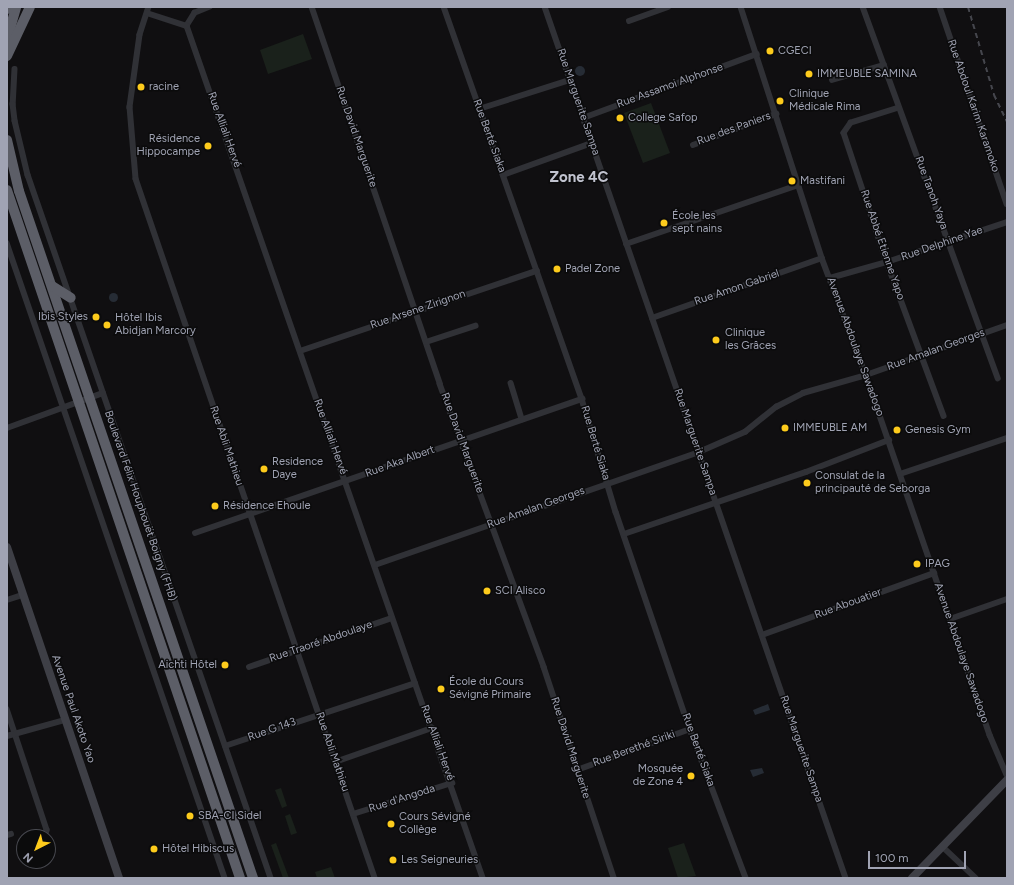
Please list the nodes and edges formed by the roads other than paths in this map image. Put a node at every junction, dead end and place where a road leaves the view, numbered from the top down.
1 (16, 7) edge
2 (30, 7) edge
3 (210, 7) edge
4 (312, 7) edge
5 (444, 7) edge
6 (545, 7) edge
7 (668, 7) edge
8 (741, 7) edge
9 (863, 7) edge
10 (940, 7) edge
11 (148, 10) edge
12 (629, 21) dead end
13 (187, 26) junction
14 (7, 39) edge
15 (757, 54) junction
16 (7, 56) edge
17 (884, 65) junction
18 (15, 69) dead end
19 (570, 80) junction
20 (832, 80) dead end
21 (899, 108) junction
22 (479, 109) junction
23 (776, 114) junction
24 (583, 118) junction
25 (7, 140) edge
26 (592, 144) junction
27 (693, 144) dead end
28 (503, 175) junction
29 (798, 185) junction
30 (7, 190) edge
31 (1007, 204) edge
32 (1007, 222) edge
33 (949, 242) junction
34 (7, 244) edge
35 (626, 244) junction
36 (822, 258) junction
37 (887, 262) junction
38 (537, 271) junction
39 (830, 278) junction
40 (52, 286) junction
41 (71, 298) junction
42 (416, 312) junction
43 (652, 318) junction
44 (1007, 325) edge
45 (475, 326) dead end
46 (980, 335) junction
47 (426, 342) junction
48 (300, 351) junction
49 (922, 356) junction
50 (866, 375) junction
51 (998, 378) dead end
52 (511, 383) dead end
53 (103, 394) junction
54 (91, 398) junction
55 (582, 399) junction
56 (78, 403) junction
57 (65, 407) junction
58 (944, 416) dead end
59 (522, 419) junction
60 (7, 428) edge
61 (1007, 438) edge
62 (462, 440) junction
63 (888, 440) junction
64 (699, 452) junction
65 (900, 474) junction
66 (346, 482) junction
67 (607, 482) junction
68 (716, 503) junction
69 (250, 516) junction
70 (492, 524) junction
71 (195, 533) dead end
72 (624, 534) junction
73 (7, 547) edge
74 (375, 565) junction
75 (934, 573) junction
76 (22, 595) junction
77 (1007, 599) edge
78 (7, 600) edge
79 (392, 618) junction
80 (950, 618) junction
81 (762, 635) junction
82 (296, 651) junction
83 (249, 667) dead end
84 (415, 683) junction
85 (7, 709) edge
86 (319, 714) junction
87 (65, 720) junction
88 (432, 728) junction
89 (690, 729) junction
90 (16, 733) junction
91 (7, 736) edge
92 (225, 746) junction
93 (335, 762) junction
94 (577, 770) junction
95 (1007, 775) edge
96 (1007, 780) edge
97 (452, 783) junction
98 (353, 814) junction
99 (47, 829) edge
100 (943, 846) junction
101 (119, 878) edge
102 (225, 878) edge
103 (240, 878) edge
104 (254, 878) edge
105 (271, 878) edge
106 (375, 878) edge
107 (483, 878) edge
108 (614, 878) edge
109 (746, 878) edge
110 (846, 878) edge
111 (913, 878) edge
112 (976, 878) edge

1 - 14 highway
2 - 16 highway
3 - 13 street
4 - 42 street, Rue David Marguerite
5 - 22 street, Rue Berté Siaka
6 - 19 street, Rue Marguerite Sampa
7 - 12 street
8 - 15 street, Avenue Abdoulaye Sawadogo
9 - 17 street, Rue Tanoh Yaya
10 - 31 street, Rue Abdoul Karim Karamoko
11 - 13 street
11 - 69 street, Rue Abli Mathieu
13 - 48 street, Rue Alliali Hervé
15 - 23 street, Avenue Abdoulaye Sawadogo
15 - 24 street, Rue Assamoi Alphonse
17 - 20 street
17 - 21 street, Rue Tanoh Yaya
18 - 41 street
19 - 22 street
19 - 24 street, Rue Marguerite Sampa
21 - 33 street, Rue Tanoh Yaya
21 - 37 street, Rue Abbé Etienne Yapo
22 - 28 street, Rue Berté Siaka
23 - 27 street, Rue des Paniers
23 - 29 street, Avenue Abdoulaye Sawadogo
24 - 26 street, Rue Marguerite Sampa
25 - 40 highway, Boulevard Félix Houphouët Boigny (FHB)
26 - 28 street
26 - 35 street, Rue Marguerite Sampa
28 - 38 street, Rue Berté Siaka
29 - 35 street
29 - 36 street, Avenue Abdoulaye Sawadogo
30 - 56 highway
32 - 33 street, Rue Delphine Yae
33 - 37 street, Rue Delphine Yae
33 - 46 street, Rue Tanoh Yaya
34 - 57 street
35 - 43 street, Rue Marguerite Sampa
36 - 39 street, Avenue Abdoulaye Sawadogo
36 - 43 street, Rue Amon Gabriel
37 - 39 street, Rue Delphine Yae
37 - 49 street, Rue Abbé Etienne Yapo
38 - 42 street, Rue Arsene Zirignon
38 - 55 street, Rue Berté Siaka
39 - 50 street, Avenue Abdoulaye Sawadogo
40 - 41 highway
40 - 54 highway, Boulevard Félix Houphouët Boigny (FHB)
41 - 53 street
42 - 47 street, Rue David Marguerite
42 - 48 street, Rue Arsene Zirignon
43 - 64 street, Rue Marguerite Sampa
44 - 46 street, Rue Amalan Georges
45 - 47 street
46 - 49 street, Rue Amalan Georges
46 - 51 street, Rue Tanoh Yaya
47 - 62 street, Rue David Marguerite
48 - 66 street, Rue Alliali Hervé
49 - 50 street, Rue Amalan Georges
49 - 58 street, Rue Abbé Etienne Yapo
50 - 63 street, Avenue Abdoulaye Sawadogo
50 - 64 street, Rue Amalan Georges
52 - 59 street
53 - 54 street
53 - 92 street
54 - 56 street
54 - 104 highway, Boulevard Félix Houphouët Boigny (FHB)
55 - 59 street, Rue Aka Albert
55 - 67 street, Rue Berté Siaka
56 - 57 street
56 - 103 highway
57 - 60 street
57 - 102 street
59 - 62 street, Rue Aka Albert
61 - 65 street
62 - 66 street, Rue Aka Albert
62 - 70 street, Rue David Marguerite
63 - 65 street, Avenue Abdoulaye Sawadogo
63 - 68 street
64 - 67 street, Rue Amalan Georges
64 - 68 street, Rue Marguerite Sampa
65 - 75 street, Avenue Abdoulaye Sawadogo
66 - 69 street, Rue Aka Albert
66 - 74 street, Rue Alliali Hervé
67 - 70 street, Rue Amalan Georges
67 - 72 street, Rue Berté Siaka
68 - 72 street
68 - 81 street, Rue Marguerite Sampa
69 - 71 street, Rue Aka Albert
69 - 82 street, Rue Abli Mathieu
70 - 74 street, Rue Amalan Georges
70 - 94 street, Rue David Marguerite
72 - 89 street, Rue Berté Siaka
73 - 76 street, Avenue Paul Akoto Yao
74 - 79 street, Rue Alliali Hervé
75 - 80 street, Avenue Abdoulaye Sawadogo
75 - 81 street, Rue Abouatier
76 - 78 street
76 - 87 street, Avenue Paul Akoto Yao
77 - 80 street
79 - 82 street, Rue Traoré Abdoulaye
79 - 84 street, Rue Alliali Hervé
80 - 95 street, Avenue Abdoulaye Sawadogo
81 - 110 street, Rue Marguerite Sampa
82 - 83 street, Rue Traoré Abdoulaye
82 - 86 street, Rue Abli Mathieu
84 - 86 street, Rue G 143
84 - 88 street, Rue Alliali Hervé
85 - 90 street
86 - 92 street, Rue G 143
86 - 93 street, Rue Abli Mathieu
87 - 90 street
87 - 101 street, Avenue Paul Akoto Yao
88 - 93 street
88 - 97 street, Rue Alliali Hervé
89 - 94 street, Rue Berethé Siriki
89 - 109 street, Rue Berté Siaka
90 - 91 street
90 - 99 street
92 - 105 street
93 - 98 street, Rue Abli Mathieu
94 - 108 street, Rue David Marguerite
96 - 100 street
97 - 98 street, Rue d'Angoda
97 - 107 street, Rue Alliali Hervé
98 - 106 street, Rue Abli Mathieu
100 - 111 street
100 - 112 street

